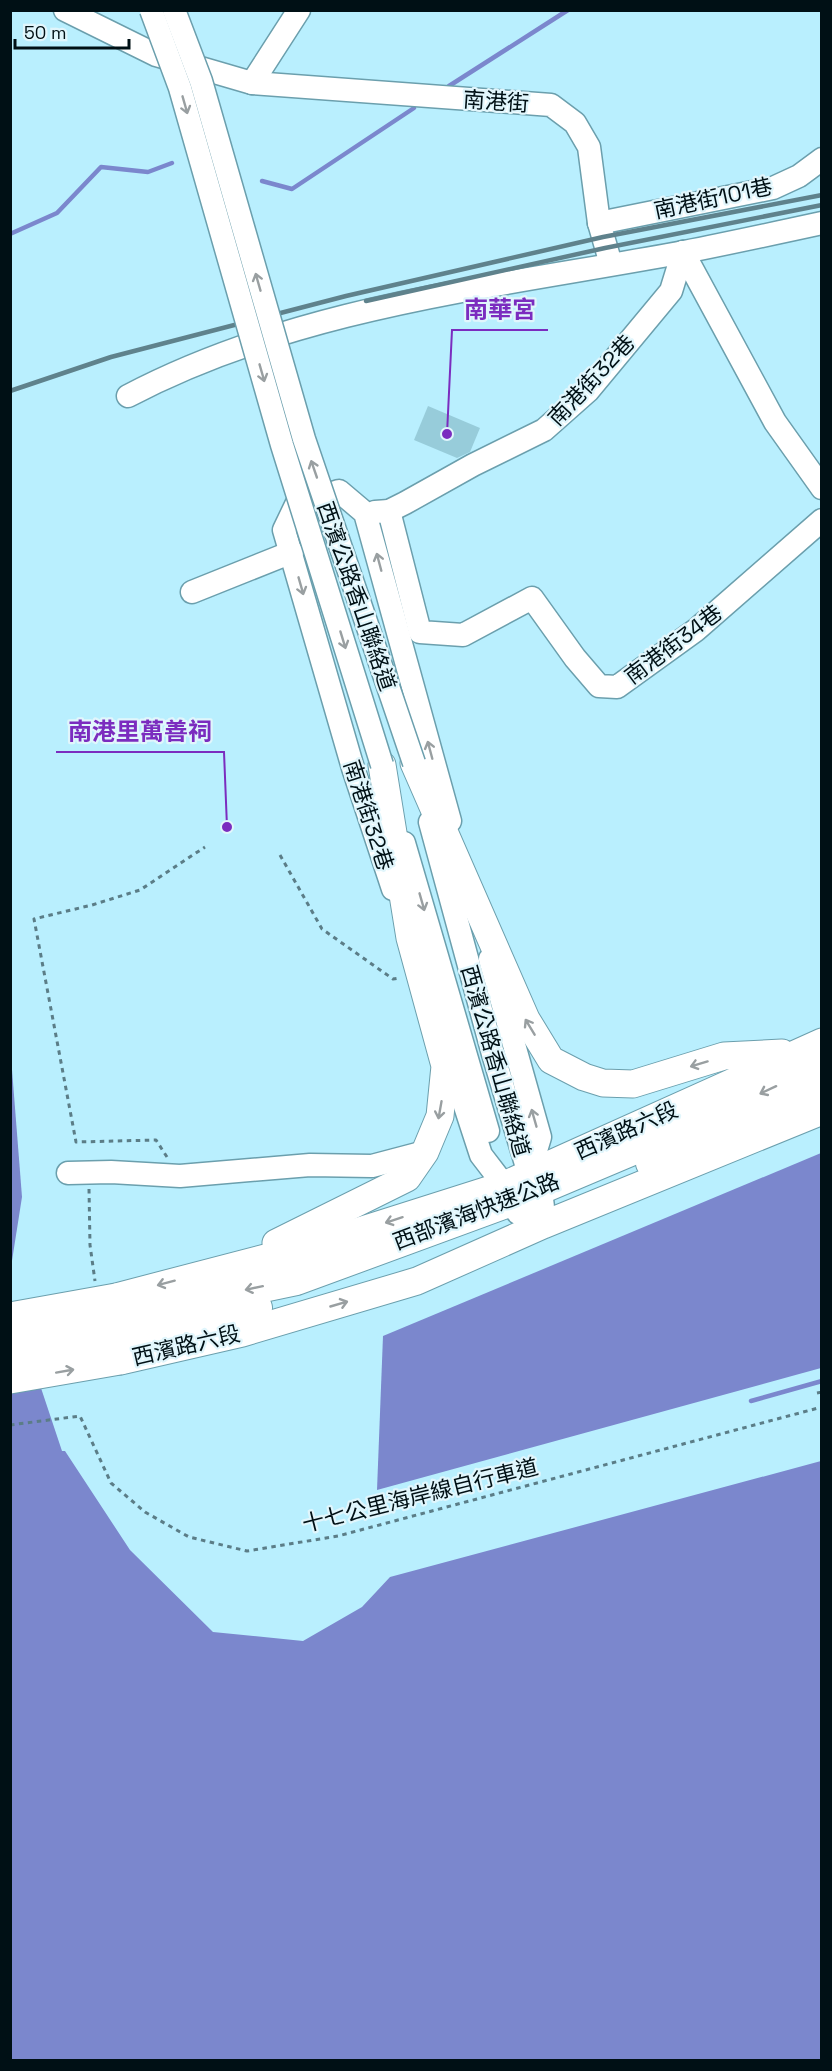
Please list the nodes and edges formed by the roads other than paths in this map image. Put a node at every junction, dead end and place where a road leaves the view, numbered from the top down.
1 (65, 10) edge
2 (151, 10) edge
3 (174, 10) edge
4 (299, 10) edge
5 (252, 83) junction
6 (822, 159) edge
7 (599, 223) junction
8 (822, 223) edge
9 (683, 252) junction
10 (611, 264) junction
11 (128, 396) dead end
12 (822, 488) edge
13 (389, 511) junction
14 (365, 513) junction
15 (822, 520) edge
16 (292, 552) junction
17 (192, 592) dead end
18 (414, 763) junction
19 (382, 765) junction
20 (469, 887) junction
21 (410, 938) junction
22 (814, 1053) edge
23 (822, 1091) edge
24 (822, 1112) edge
25 (425, 1152) junction
26 (68, 1173) dead end
27 (527, 1198) junction
28 (197, 1275) junction
29 (10, 1316) edge
30 (118, 1329) junction
31 (10, 1335) edge
32 (10, 1360) edge
33 (10, 1380) edge

1 - 5 street, 南港街
2 -> 19 street, 西濱公路香山聯絡道, bridge
18 -> 3 street, 西濱公路香山聯絡道, bridge
4 - 5 street
5 - 7 street, 南港街
6 - 7 street, 南港街101巷
7 - 10 street, 南港街
8 - 9 street
9 - 10 street
9 - 12 street
9 - 13 street, 南港街32巷
10 - 11 street
13 - 14 street, 南港街32巷
13 - 15 street, 南港街34巷
14 - 16 street, 南港街32巷
20 -> 14 street
16 - 17 street
16 -> 21 street, 南港街32巷
18 - 20 main road
18 - 27 street, 西濱公路香山聯絡道
19 - 21 main road
19 -> 27 street, 西濱公路香山聯絡道
22 -> 20 main road
27 -> 20 street
21 -> 25 main road
21 - 27 street, 南港街32巷
22 -> 27 highway, 西部濱海快速公路
23 - 27 highway, 西部濱海快速公路
24 - 27 main road, 西濱路六段
25 - 26 street
25 - 28 main road
27 -> 28 main road, 西濱路六段
27 - 30 highway, 西部濱海快速公路
30 -> 27 main road, 西濱路六段
28 -> 30 main road, 西濱路六段
29 - 30 main road, bridge
30 - 31 highway, bridge
30 - 32 highway, bridge
33 -> 30 main road, bridge

